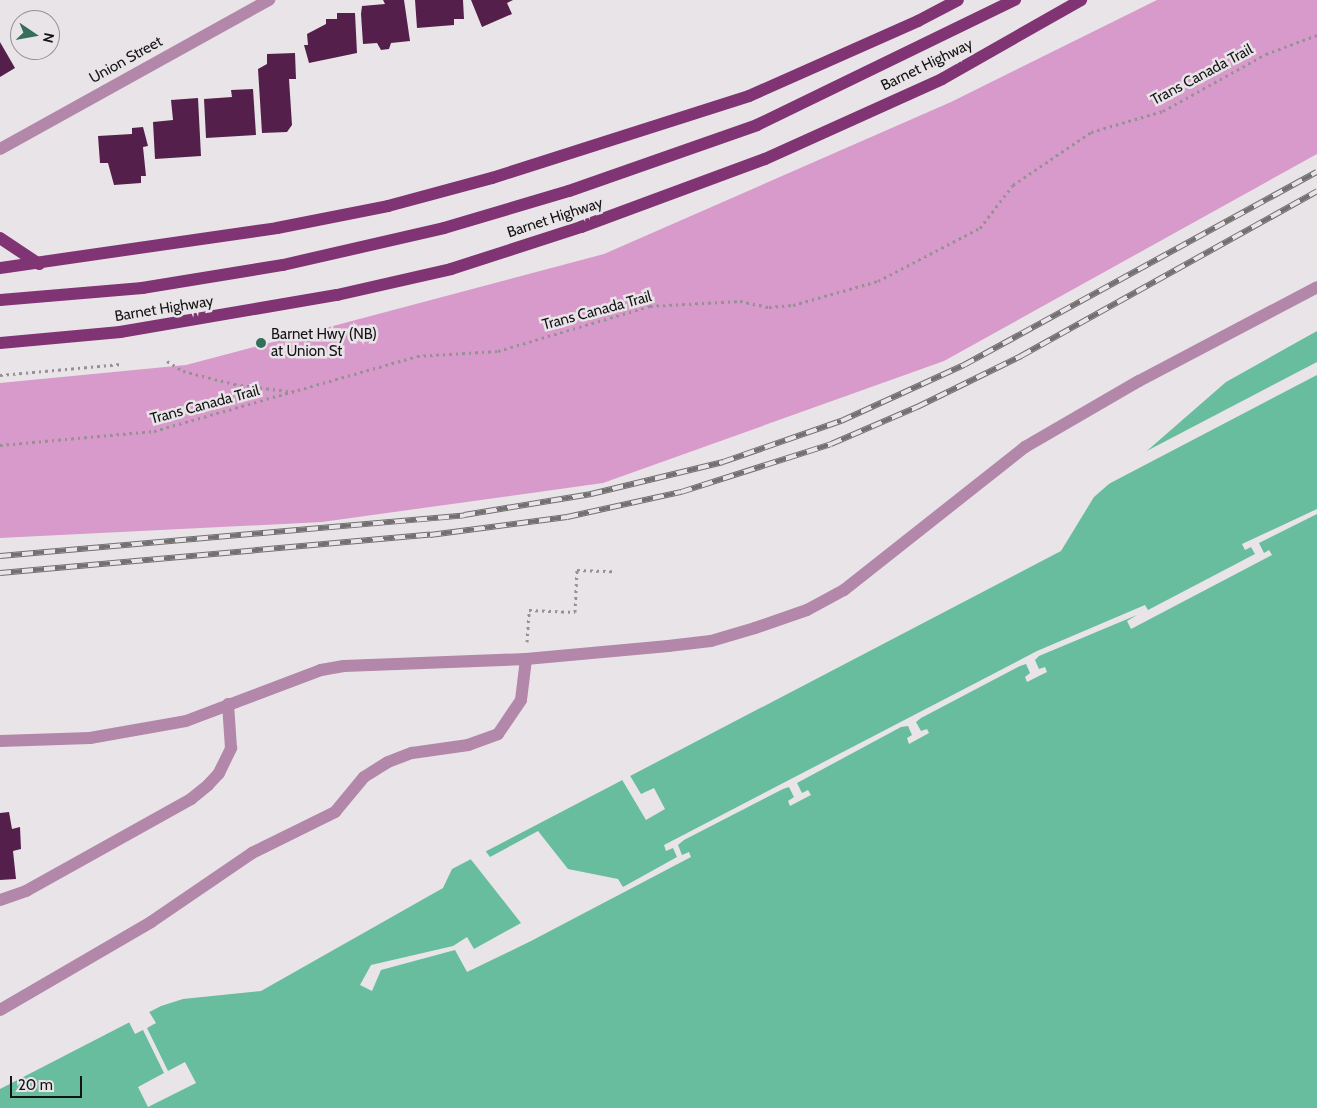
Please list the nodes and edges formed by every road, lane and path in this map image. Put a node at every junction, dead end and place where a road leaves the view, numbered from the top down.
1 (269, 0) edge
2 (958, 0) edge
3 (1015, 0) edge
4 (1081, 0) edge
5 (1317, 35) edge
6 (0, 149) edge
7 (0, 238) edge
8 (39, 264) junction
9 (0, 268) edge
10 (1317, 287) edge
11 (0, 300) edge
12 (0, 344) edge
13 (167, 361) dead end
14 (122, 364) dead end
15 (0, 375) edge
16 (296, 393) junction
17 (0, 444) edge
18 (613, 571) dead end
19 (526, 659) junction
20 (228, 704) junction
21 (0, 741) edge
22 (0, 900) edge
23 (0, 1010) edge

1 - 6 street, Union Street
2 - 8 main road
3 - 11 main road
4 - 12 main road, Barnet Highway
5 - 16 path, Trans Canada Trail
7 - 8 main road
8 - 9 main road
10 - 19 street
13 - 16 path
14 - 15 path
16 - 17 path, Trans Canada Trail
18 - 19 path
19 - 20 street
19 - 23 street
20 - 21 street
20 - 22 street

